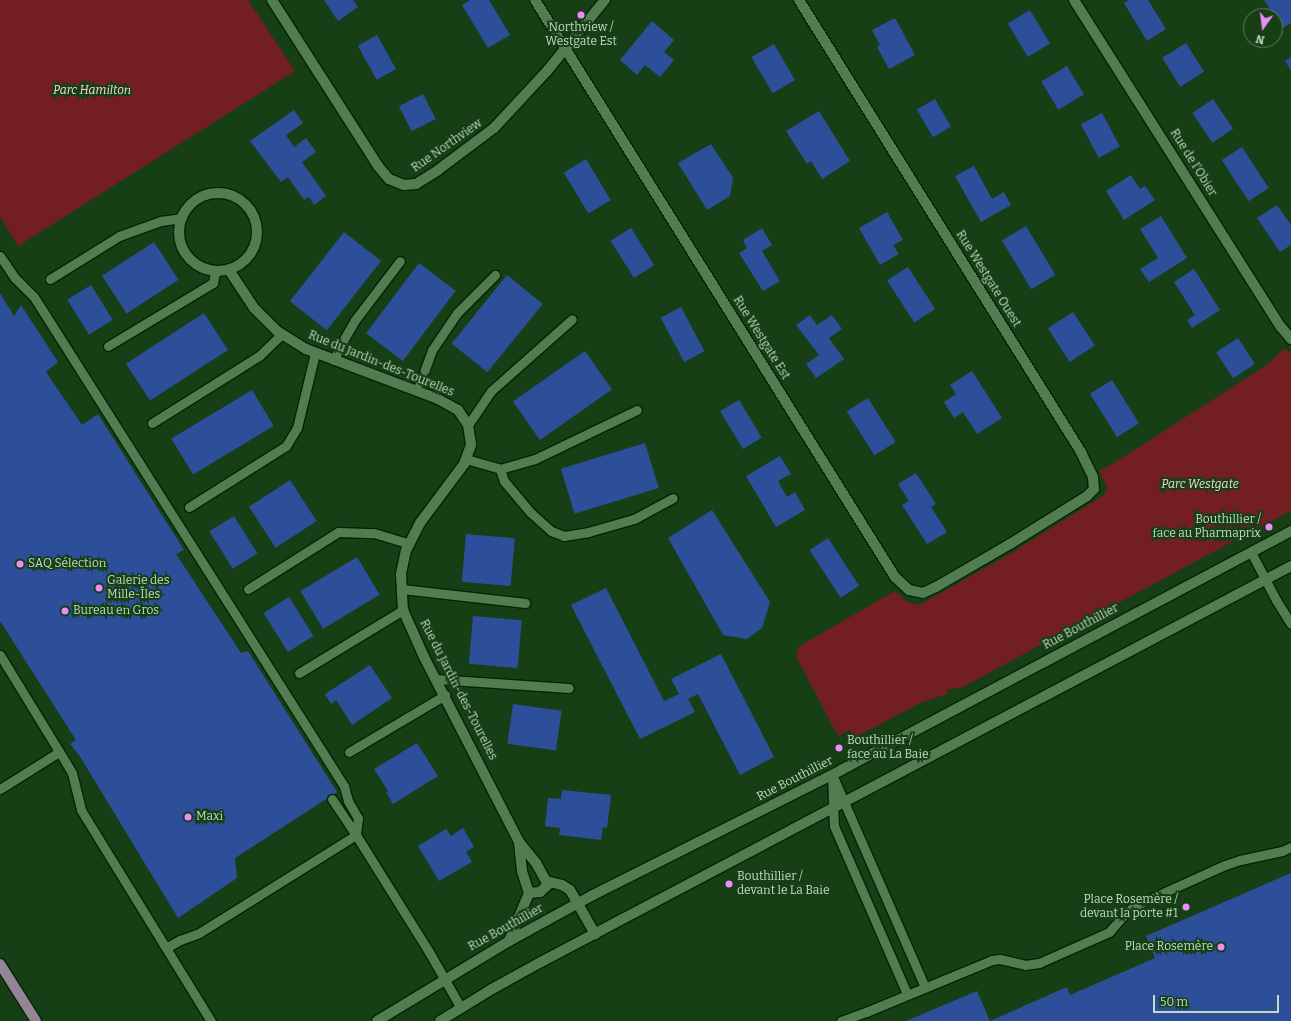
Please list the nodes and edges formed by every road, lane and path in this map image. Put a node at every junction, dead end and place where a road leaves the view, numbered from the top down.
1 (272, 0) edge
2 (535, 0) edge
3 (605, 0) edge
4 (799, 0) edge
5 (1074, 0) edge
6 (566, 48) junction
7 (182, 218) junction
8 (0, 256) edge
9 (400, 261) dead end
10 (229, 270) junction
11 (215, 272) junction
12 (495, 275) dead end
13 (50, 279) dead end
14 (572, 319) dead end
15 (282, 334) junction
16 (1291, 339) edge
17 (108, 346) dead end
18 (315, 353) junction
19 (334, 360) junction
20 (417, 391) junction
21 (637, 410) dead end
22 (152, 423) dead end
23 (468, 425) junction
24 (466, 459) junction
25 (500, 469) junction
26 (673, 498) dead end
27 (189, 507) dead end
28 (1291, 531) edge
29 (409, 544) junction
30 (1010, 544) joint
31 (1251, 552) junction
32 (1291, 566) edge
33 (1265, 579) junction
34 (248, 589) dead end
35 (402, 589) junction
36 (525, 603) dead end
37 (403, 610) junction
38 (1291, 624) edge
39 (0, 655) edge
40 (299, 673) dead end
41 (436, 679) junction
42 (569, 688) dead end
43 (445, 695) junction
44 (59, 752) junction
45 (349, 752) dead end
46 (832, 774) junction
47 (0, 789) edge
48 (332, 799) dead end
49 (844, 802) junction
50 (833, 808) junction
51 (356, 835) junction
52 (519, 842) junction
53 (1291, 847) edge
54 (550, 883) junction
55 (529, 893) junction
56 (578, 903) junction
57 (595, 934) junction
58 (509, 940) junction
59 (166, 948) junction
60 (0, 964) edge
61 (444, 978) junction
62 (925, 987) junction
63 (907, 994) junction
64 (461, 1008) junction
65 (36, 1021) edge
66 (211, 1021) edge
67 (377, 1021) edge
68 (440, 1021) edge
69 (843, 1021) edge

1 - 6 street, Rue Northview
2 - 6 street, Rue Westgate Est
3 - 6 street, Rue Northview
4 - 30 street, Rue Westgate Ouest
5 - 16 street, Rue de l'Obier
6 - 30 street, Rue Westgate Est
7 - 10 street
7 - 11 street
7 - 13 lane
8 - 51 lane
9 - 19 lane
10 - 11 street
10 - 15 street, Rue du Jardin-des-Tourelles
11 - 17 lane
12 - 20 lane
14 - 23 lane
15 - 18 street, Rue du Jardin-des-Tourelles
15 - 22 lane
18 - 19 street, Rue du Jardin-des-Tourelles
18 - 27 lane
19 - 20 street, Rue du Jardin-des-Tourelles
20 - 23 street, Rue du Jardin-des-Tourelles
21 - 25 lane
23 - 24 street, Rue du Jardin-des-Tourelles
24 - 25 lane
24 - 29 street, Rue du Jardin-des-Tourelles
25 - 26 lane
28 - 31 street, Rue Bouthillier
29 - 34 lane
29 - 35 street, Rue du Jardin-des-Tourelles
31 - 33 lane
31 - 46 street, Rue Bouthillier
32 - 33 street
33 - 38 lane
33 - 49 street
35 - 36 lane
35 - 37 street, Rue du Jardin-des-Tourelles
37 - 40 lane
37 - 41 street, Rue du Jardin-des-Tourelles
39 - 44 lane
41 - 42 lane
41 - 43 street, Rue du Jardin-des-Tourelles
43 - 45 lane
43 - 52 street, Rue du Jardin-des-Tourelles
44 - 47 lane
44 - 59 lane
46 - 49 lane
46 - 50 lane
46 - 56 street, Rue Bouthillier
48 - 51 lane
49 - 50 street
49 - 62 lane
50 - 57 street
50 - 63 lane
51 - 59 lane
51 - 61 lane
52 - 54 street, Rue du Jardin-des-Tourelles
52 - 55 street, Rue du Jardin-des-Tourelles
53 - 62 lane
54 - 55 street
54 - 56 street
55 - 58 street
56 - 57 street
56 - 58 street, Rue Bouthillier
57 - 64 street
58 - 61 street, Rue Bouthillier
59 - 66 lane
60 - 65 main road
61 - 64 lane
61 - 67 street, Rue Bouthillier
62 - 63 lane
63 - 69 lane
64 - 68 street

